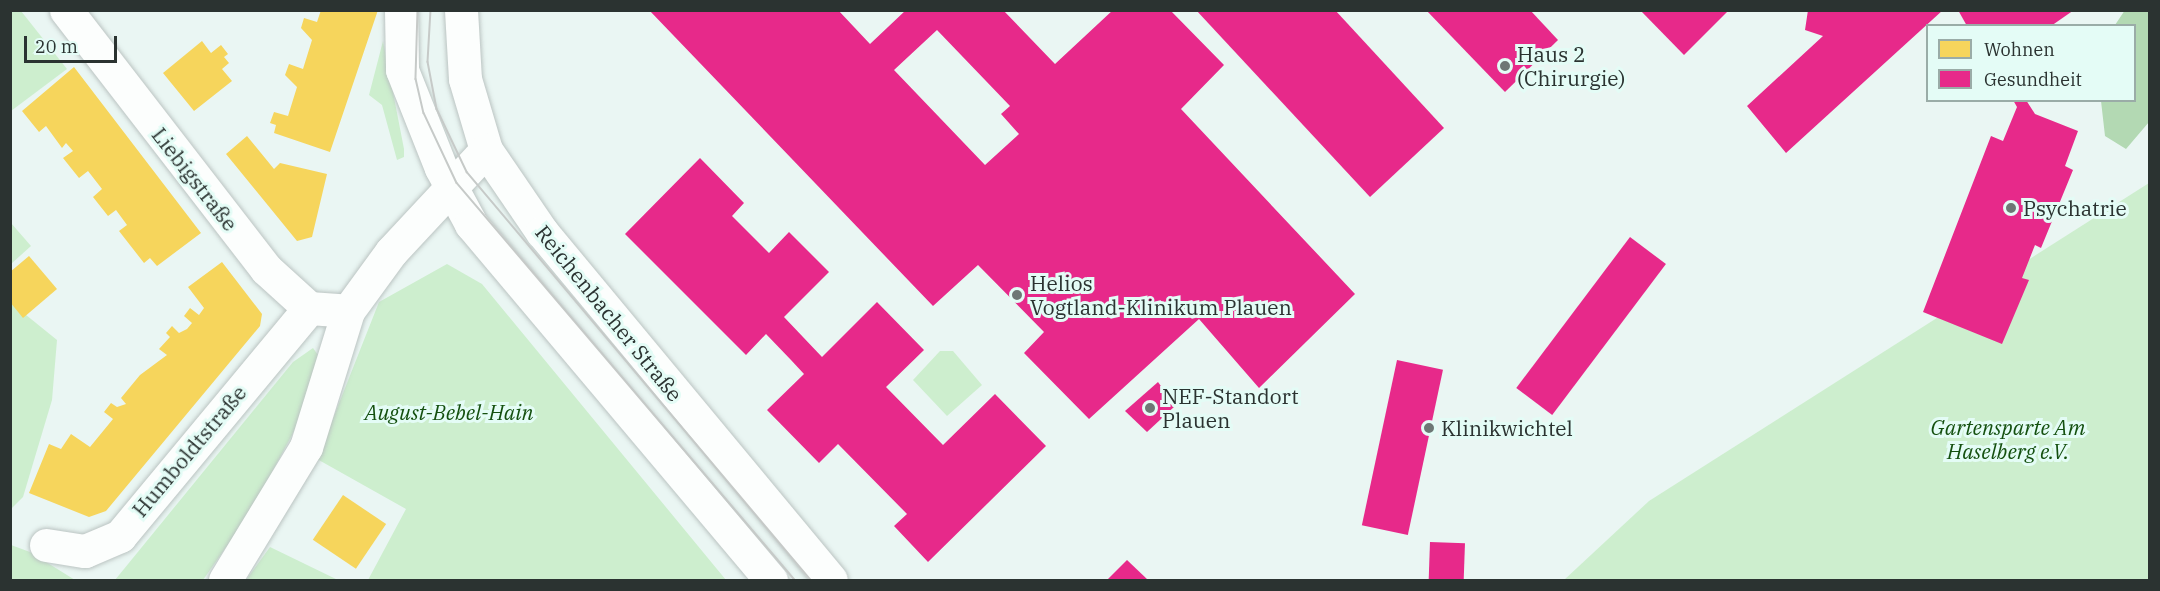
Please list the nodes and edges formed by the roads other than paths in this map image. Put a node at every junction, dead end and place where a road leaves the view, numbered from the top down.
1 (66, 10) edge
2 (401, 10) edge
3 (461, 10) edge
4 (486, 150) junction
5 (452, 189) junction
6 (309, 309) junction
7 (345, 325) junction
8 (46, 545) dead end
9 (225, 580) edge
10 (771, 580) edge
11 (831, 580) edge

1 - 6 street, Liebigstraße
2 - 5 street, Reichenbacher Straße
3 - 4 street, Reichenbacher Straße
4 - 5 street
4 - 11 street, Reichenbacher Straße
5 - 7 street
5 - 10 street, Reichenbacher Straße
6 - 7 street
6 - 8 street, Humboldtstraße
7 - 9 street

